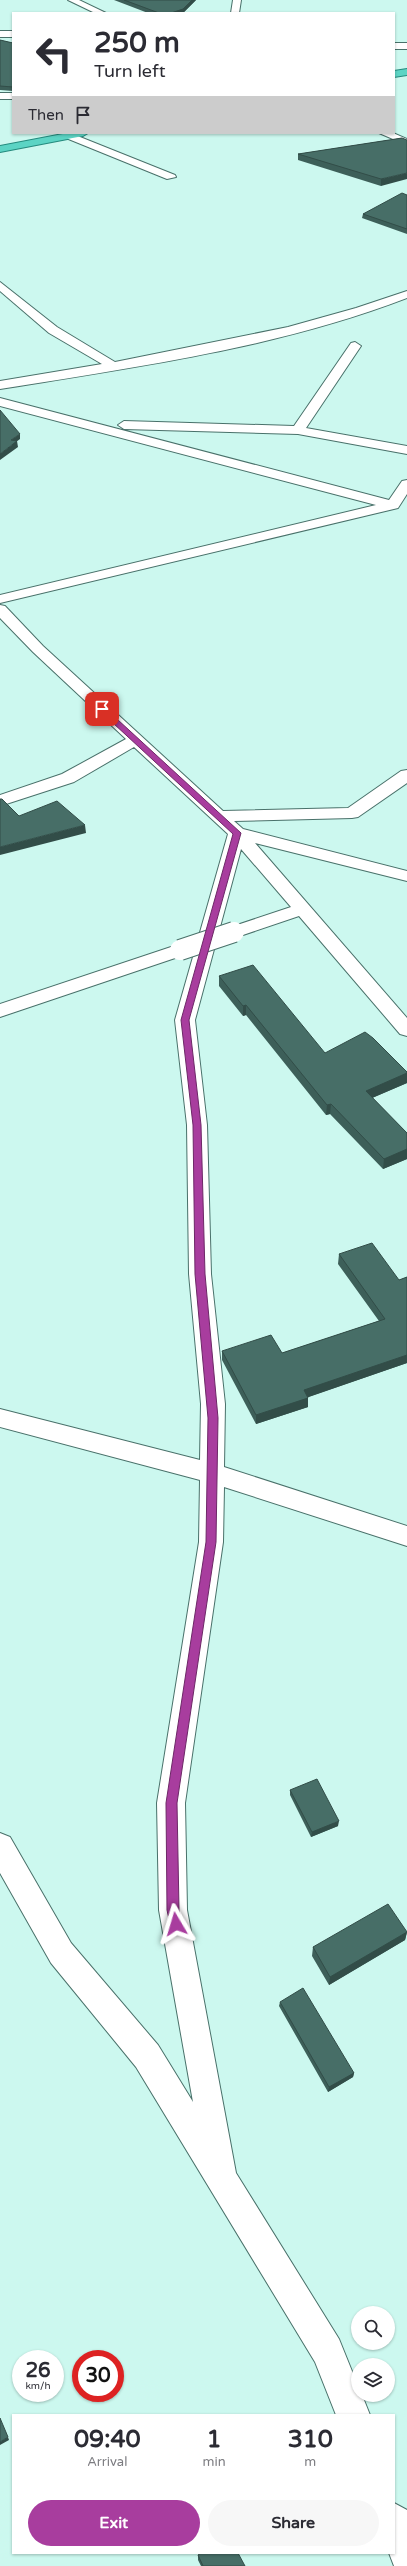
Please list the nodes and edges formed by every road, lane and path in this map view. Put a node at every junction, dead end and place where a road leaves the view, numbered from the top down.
1 (72, 0) edge
2 (237, 0) edge
3 (100, 12) edge
4 (235, 12) edge
5 (0, 34) edge
6 (12, 34) edge
7 (395, 46) edge
8 (407, 46) edge
9 (407, 72) edge
10 (395, 74) edge
11 (0, 96) edge
12 (12, 96) edge
13 (79, 134) edge
14 (387, 134) edge
15 (70, 136) junction
16 (407, 142) edge
17 (0, 149) edge
18 (171, 177) dead end
19 (0, 285) edge
20 (407, 294) edge
21 (355, 346) dead end
22 (114, 367) junction
23 (0, 385) edge
24 (0, 402) edge
25 (88, 424) junction
26 (298, 430) junction
27 (407, 450) edge
28 (407, 484) edge
29 (400, 507) edge
30 (0, 599) edge
31 (0, 609) edge
32 (134, 740) junction
33 (407, 774) edge
34 (0, 801) edge
35 (218, 816) junction
36 (237, 833) junction
37 (407, 876) edge
38 (302, 909) junction
39 (0, 1011) edge
40 (407, 1030) edge
41 (0, 1418) edge
42 (212, 1473) junction
43 (407, 1536) edge
44 (0, 1846) edge
45 (222, 2180) junction
46 (352, 2414) edge
47 (395, 2524) edge
48 (407, 2554) edge

1 - 3 street
2 - 4 street
5 - 6 street
7 - 8 street
9 - 10 highway
11 - 12 street
13 - 15 highway
14 - 16 street
15 - 17 highway
15 - 18 street
19 - 22 street
20 - 22 street
21 - 26 street
22 - 23 street
24 - 25 street
25 - 26 street
25 - 29 street
26 - 27 street
28 - 29 street
29 - 30 street
31 - 32 street
32 - 34 street
32 - 35 street
33 - 35 street
35 - 36 street
36 - 37 street
36 - 38 street
36 - 42 street
38 - 39 street, bridge
38 - 40 street
41 - 42 street
42 - 43 street
42 - 45 street
44 - 45 street
45 - 46 street
47 - 48 street

